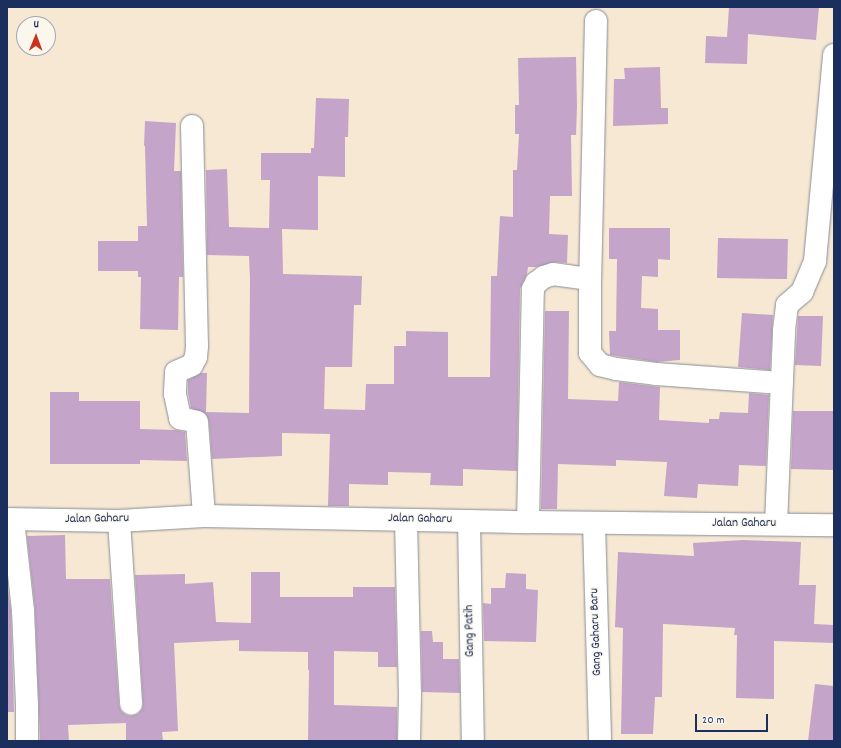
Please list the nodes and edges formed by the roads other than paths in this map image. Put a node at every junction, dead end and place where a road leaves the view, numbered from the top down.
1 (596, 21) dead end
2 (834, 54) edge
3 (192, 126) dead end
4 (590, 279) junction
5 (782, 383) junction
6 (204, 516) junction
7 (10, 520) edge
8 (406, 520) junction
9 (119, 521) junction
10 (469, 521) junction
11 (528, 522) junction
12 (594, 523) junction
13 (776, 524) junction
14 (834, 525) edge
15 (131, 704) dead end
16 (27, 741) edge
17 (408, 741) edge
18 (473, 741) edge
19 (600, 741) edge

1 - 4 street
2 - 5 street
3 - 6 street
4 - 5 street
4 - 11 street
5 - 13 street
6 - 8 street, Jalan Gaharu
6 - 9 street, Jalan Gaharu
7 - 9 street, Jalan Gaharu
7 - 16 street
8 - 10 street, Jalan Gaharu
8 - 17 street
9 - 15 street
10 - 11 street, Jalan Gaharu
10 - 18 street, Gang Patih
11 - 12 street, Jalan Gaharu
12 - 13 street, Jalan Gaharu
12 - 19 street, Gang Gaharu Baru
13 - 14 street, Jalan Gaharu

